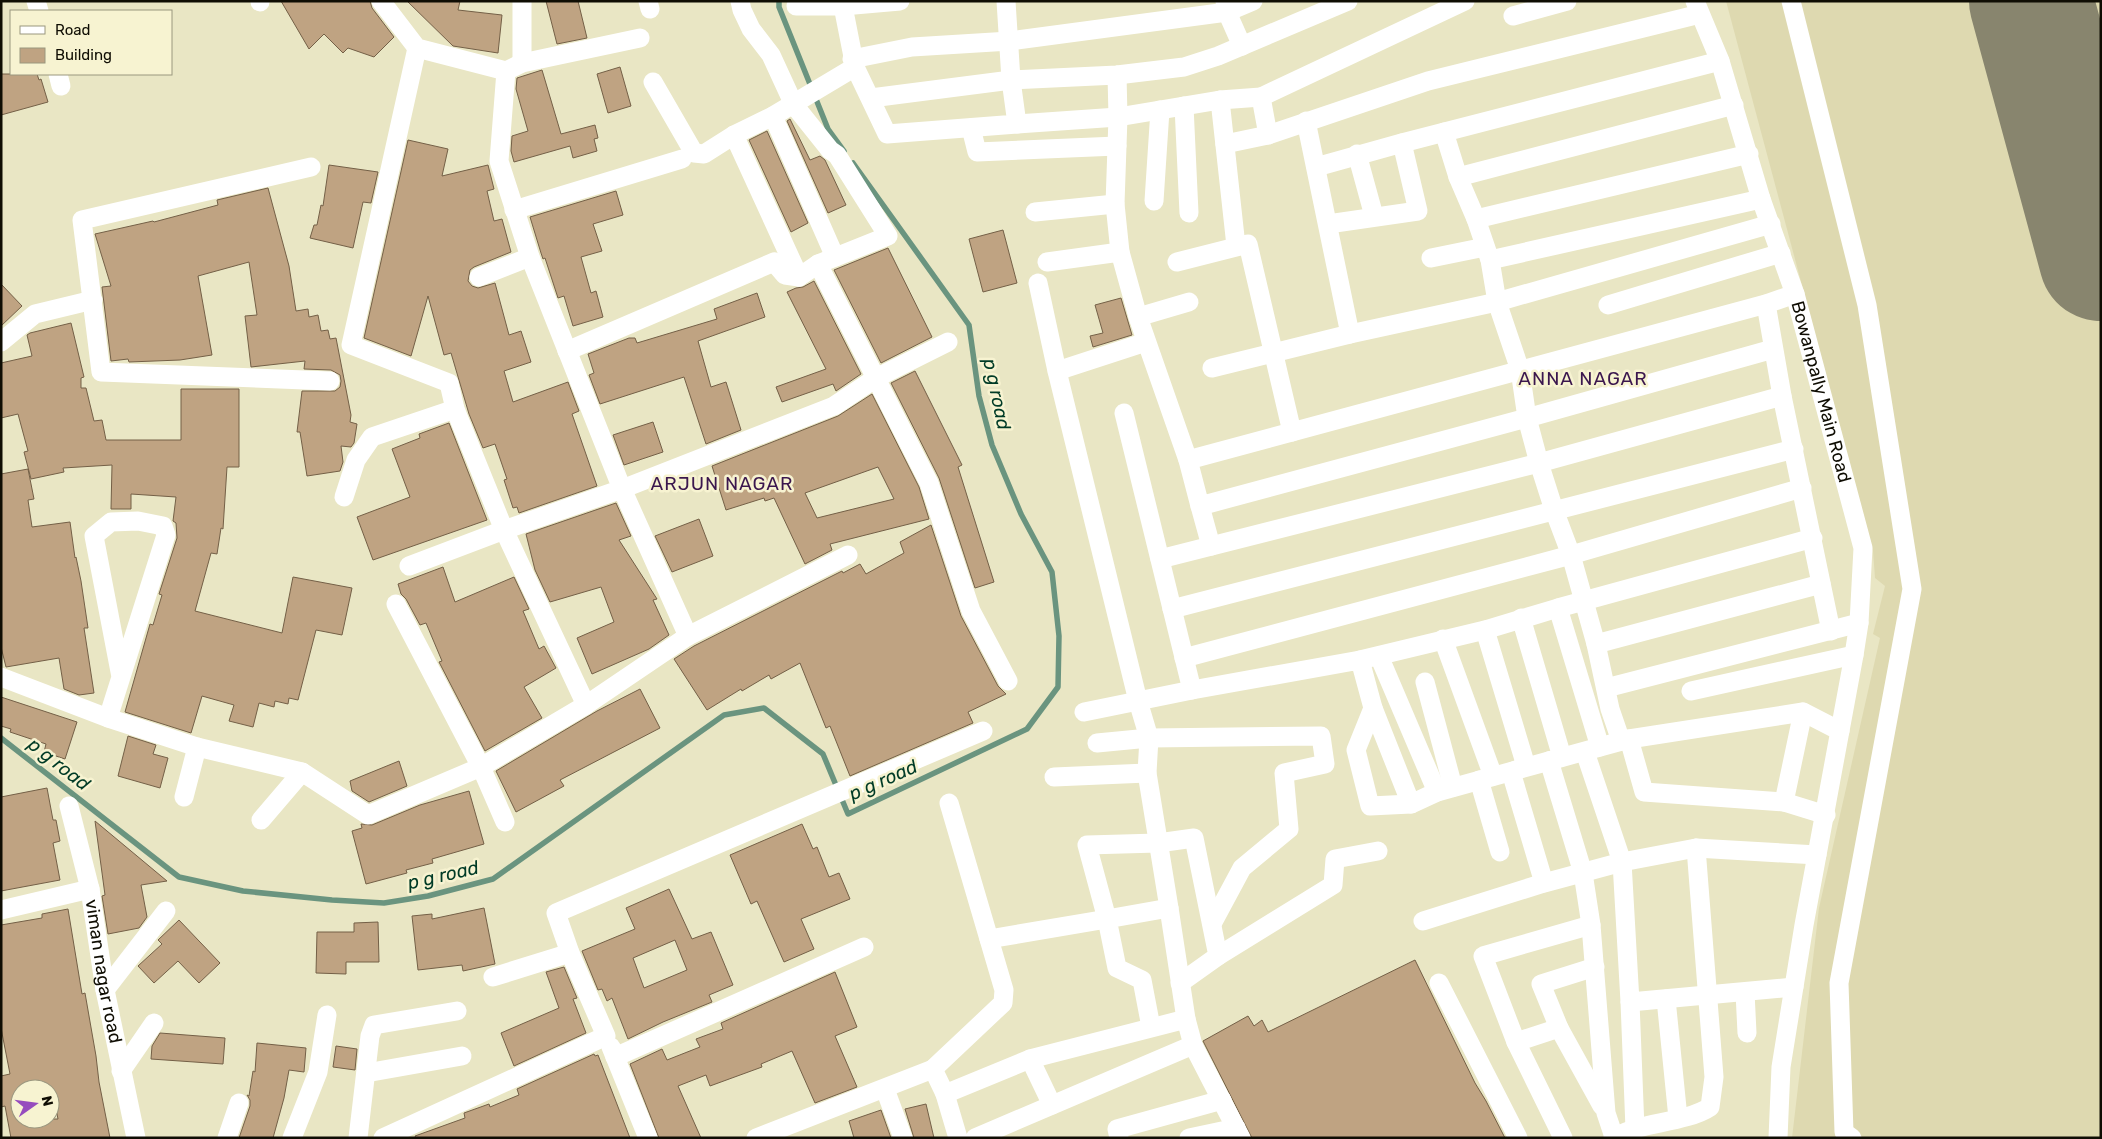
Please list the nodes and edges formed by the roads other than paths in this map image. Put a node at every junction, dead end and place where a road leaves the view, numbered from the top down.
1 (382, 1) edge
2 (522, 1) edge
3 (740, 1) edge
4 (900, 1) edge
5 (1006, 1) edge
6 (1253, 1) edge
7 (1348, 1) edge
8 (1465, 1) edge
9 (1567, 1) edge
10 (1792, 1) edge
11 (796, 6) dead end
12 (843, 6) junction
13 (1226, 6) edge
14 (1698, 8) edge
15 (1513, 16) dead end
16 (640, 38) dead end
17 (1010, 41) junction
18 (1242, 46) junction
19 (417, 48) junction
20 (1720, 60) junction
21 (854, 63) junction
22 (514, 67) junction
23 (1117, 75) junction
24 (1011, 80) junction
25 (653, 82) dead end
26 (1261, 97) junction
27 (871, 98) junction
28 (1220, 100) junction
29 (796, 104) junction
30 (1734, 104) junction
31 (1184, 106) junction
32 (1160, 110) junction
33 (773, 116) junction
34 (1118, 117) junction
35 (1306, 121) junction
36 (1017, 124) junction
37 (971, 128) junction
38 (1444, 132) junction
39 (1268, 134) junction
40 (734, 135) junction
41 (1402, 142) junction
42 (1225, 144) junction
43 (1116, 146) junction
44 (1357, 154) junction
45 (1749, 154) junction
46 (682, 158) dead end
47 (311, 167) dead end
48 (1316, 167) junction
49 (1458, 176) junction
50 (1761, 198) junction
51 (1154, 201) dead end
52 (1115, 204) junction
53 (514, 210) junction
54 (1035, 212) dead end
55 (1190, 214) dead end
56 (1374, 216) junction
57 (1476, 220) junction
58 (1328, 224) junction
59 (1771, 224) junction
60 (1236, 246) junction
61 (1120, 252) junction
62 (1781, 253) junction
63 (1488, 254) junction
64 (530, 257) junction
65 (1431, 258) dead end
66 (827, 261) junction
67 (1047, 262) dead end
68 (1177, 262) dead end
69 (479, 277) dead end
70 (799, 277) junction
71 (1038, 283) dead end
72 (1795, 294) junction
73 (93, 300) junction
74 (1189, 302) dead end
75 (1497, 302) junction
76 (1766, 304) junction
77 (1608, 305) dead end
78 (1138, 317) junction
79 (1350, 334) junction
80 (1, 342) edge
81 (948, 342) dead end
82 (1146, 342) junction
83 (1773, 349) junction
84 (567, 351) junction
85 (1274, 354) junction
86 (1212, 368) dead end
87 (1520, 370) junction
88 (1057, 371) junction
89 (876, 378) junction
90 (330, 381) dead end
91 (1782, 396) junction
92 (455, 409) junction
93 (1124, 413) dead end
94 (1527, 418) junction
95 (1292, 432) junction
96 (1794, 449) junction
97 (1188, 460) junction
98 (1539, 463) junction
99 (1802, 488) junction
100 (622, 490) junction
101 (344, 497) dead end
102 (1200, 506) junction
103 (1554, 510) junction
104 (504, 530) junction
105 (1813, 538) junction
106 (1211, 546) junction
107 (848, 555) dead end
108 (1571, 555) junction
109 (1160, 559) junction
110 (409, 566) dead end
111 (1821, 584) junction
112 (1583, 601) junction
113 (396, 604) dead end
114 (1558, 608) junction
115 (1172, 609) junction
116 (1521, 618) junction
117 (1858, 623) junction
118 (1485, 630) junction
119 (1831, 631) junction
120 (688, 636) junction
121 (1443, 639) junction
122 (1596, 644) junction
123 (1854, 655) junction
124 (1380, 656) junction
125 (1184, 658) junction
126 (1360, 660) junction
127 (1, 677) edge
128 (121, 677) junction
129 (1008, 681) dead end
130 (1425, 682) dead end
131 (1606, 688) junction
132 (1192, 690) junction
133 (1691, 691) dead end
134 (1138, 701) junction
135 (586, 706) junction
136 (1373, 708) junction
137 (1084, 712) dead end
138 (1803, 712) junction
139 (108, 718) junction
140 (983, 731) dead end
141 (1840, 731) junction
142 (1149, 738) junction
143 (1630, 739) junction
144 (1097, 743) dead end
145 (197, 747) junction
146 (1593, 750) junction
147 (1549, 761) junction
148 (481, 767) junction
149 (302, 772) junction
150 (1148, 773) junction
151 (1054, 776) dead end
152 (1494, 776) junction
153 (1445, 789) junction
154 (184, 797) dead end
155 (1784, 802) junction
156 (948, 803) dead end
157 (1411, 804) junction
158 (69, 806) dead end
159 (1826, 815) junction
160 (261, 820) dead end
161 (505, 822) dead end
162 (1158, 843) junction
163 (1696, 848) junction
164 (1378, 851) dead end
165 (1500, 852) dead end
166 (1818, 855) junction
167 (1622, 862) junction
168 (1582, 873) junction
169 (1544, 883) junction
170 (90, 889) junction
171 (1169, 908) junction
172 (1, 910) edge
173 (166, 911) dead end
174 (1107, 919) junction
175 (1422, 921) dead end
176 (1213, 922) junction
177 (1591, 925) junction
178 (989, 939) junction
179 (864, 947) dead end
180 (570, 953) junction
181 (1218, 956) junction
182 (1595, 966) junction
183 (493, 977) dead end
184 (1180, 983) junction
185 (1439, 983) dead end
186 (1794, 987) junction
187 (105, 990) junction
188 (1745, 992) junction
189 (1707, 995) junction
190 (1666, 999) junction
191 (1630, 1002) junction
192 (457, 1011) dead end
193 (327, 1015) dead end
194 (1186, 1019) junction
195 (154, 1023) dead end
196 (1151, 1027) junction
197 (1559, 1028) junction
198 (1747, 1033) dead end
199 (606, 1036) junction
200 (1516, 1042) junction
201 (1193, 1045) junction
202 (462, 1056) dead end
203 (615, 1057) junction
204 (1030, 1059) junction
205 (933, 1069) junction
206 (121, 1070) junction
207 (366, 1073) junction
208 (885, 1089) junction
209 (945, 1094) junction
210 (1222, 1100) junction
211 (239, 1103) dead end
212 (1052, 1105) junction
213 (1606, 1113) junction
214 (1678, 1118) junction
215 (1635, 1128) junction
216 (1238, 1133) edge
217 (1613, 1137) edge
218 (136, 1138) edge
219 (227, 1138) edge
220 (292, 1138) edge
221 (358, 1138) edge
222 (383, 1138) edge
223 (648, 1138) edge
224 (756, 1138) edge
225 (903, 1138) edge
226 (958, 1138) edge
227 (975, 1138) edge
228 (1119, 1138) edge
229 (1189, 1138) edge
230 (1518, 1138) edge
231 (1563, 1138) edge
232 (1778, 1138) edge
233 (1852, 1138) edge

1 - 19 street
2 - 22 street
3 - 29 street
4 - 12 street
5 - 17 street
6 - 13 street
7 - 18 street
8 - 26 street
9 - 15 street
10 - 233 street
11 - 12 street
12 - 21 street
13 - 17 street
13 - 18 street
14 - 20 street, Bowanpally Main Road
14 - 35 street
16 - 22 street
17 - 21 street
17 - 24 street
18 - 23 street
19 - 22 street
19 - 92 street
20 - 30 street, Bowanpally Main Road
20 - 38 street
21 - 27 street
21 - 29 street
22 - 53 street
23 - 24 street
23 - 34 street
24 - 27 street
24 - 36 street
25 - 40 street
26 - 28 street
26 - 39 street
27 - 37 street
28 - 31 street
28 - 42 street
29 - 33 street
29 - 66 street
30 - 45 street, Bowanpally Main Road
30 - 49 street
31 - 32 street
31 - 55 street
32 - 34 street
32 - 51 street
33 - 40 street
33 - 66 street
34 - 36 street
34 - 43 street
35 - 39 street
35 - 48 street
36 - 37 street
37 - 43 street
38 - 41 street
38 - 49 street
39 - 42 street
40 - 70 street
41 - 44 street
41 - 56 street
42 - 60 street
43 - 52 street
44 - 48 street
44 - 56 street
45 - 50 street, Bowanpally Main Road
45 - 57 street
46 - 53 street
47 - 73 street
48 - 58 street
49 - 57 street
50 - 59 street, Bowanpally Main Road
50 - 63 street
52 - 54 street
52 - 61 street
53 - 64 street
56 - 58 street
57 - 63 street
58 - 79 street
59 - 62 street, Bowanpally Main Road
59 - 75 street
60 - 68 street
60 - 85 street
61 - 67 street
61 - 78 street
62 - 72 street, Bowanpally Main Road
62 - 77 street
63 - 65 street
63 - 75 street
64 - 69 street
64 - 84 street
66 - 70 street
66 - 89 street
70 - 84 street
71 - 88 street
72 - 76 street
72 - 117 street, Bowanpally Main Road
73 - 80 street
73 - 90 street
74 - 78 street
75 - 79 street
75 - 87 street
76 - 83 street
76 - 87 street
78 - 82 street
79 - 85 street
81 - 89 street
82 - 88 street
82 - 97 street
83 - 91 street
83 - 94 street
84 - 100 street
85 - 86 street
85 - 95 street
87 - 94 street
87 - 95 street
88 - 134 street
89 - 100 street
89 - 129 street
91 - 96 street
91 - 98 street
92 - 101 street
92 - 104 street
93 - 109 street
94 - 98 street
94 - 102 street
95 - 97 street
96 - 99 street
96 - 103 street
97 - 102 street
98 - 103 street
98 - 106 street
99 - 105 street
99 - 108 street
100 - 104 street
100 - 120 street
102 - 106 street
103 - 108 street
103 - 115 street
104 - 110 street
104 - 135 street
105 - 111 street
105 - 112 street
106 - 109 street
107 - 120 street
108 - 112 street
108 - 125 street
109 - 115 street
111 - 119 street
111 - 122 street
112 - 114 street
112 - 122 street
113 - 148 street
114 - 116 street
114 - 146 street
115 - 125 street
116 - 118 street
116 - 147 street
117 - 119 street
117 - 123 street, Bowanpally Main Road
118 - 121 street
118 - 152 street
119 - 131 street
120 - 135 street
121 - 124 street
121 - 152 street
122 - 131 street
123 - 133 street
123 - 141 street, Bowanpally Main Road
124 - 126 street
124 - 153 street
125 - 132 street
126 - 132 street
126 - 136 street
127 - 139 street
128 - 128 street
128 - 139 street
130 - 153 street
131 - 143 street
132 - 134 street
134 - 137 street
134 - 142 street
135 - 148 street
136 - 157 street
136 - 157 street
138 - 141 street
138 - 143 street
138 - 155 street
139 - 145 street
140 - 180 street
141 - 159 street, Bowanpally Main Road
142 - 144 street
142 - 150 street
142 - 176 street
143 - 146 street
143 - 155 street
145 - 149 street
145 - 154 street
146 - 147 street
146 - 167 street
147 - 152 street
147 - 168 street
148 - 149 street
148 - 161 street
149 - 160 street
150 - 151 street
150 - 162 street
152 - 153 street
152 - 165 street
152 - 169 street
153 - 157 street
155 - 159 street
156 - 178 street
158 - 170 street, viman nagar road
159 - 166 street, Bowanpally Main Road
162 - 171 street
162 - 174 street
162 - 176 street
163 - 166 street
163 - 167 street
163 - 189 street
164 - 181 street
166 - 186 street, Bowanpally Main Road
167 - 168 street
167 - 191 street
168 - 169 street
168 - 177 street
169 - 175 street
170 - 172 street
170 - 187 street, viman nagar road
171 - 174 street
171 - 184 street
173 - 187 street
174 - 178 street
174 - 196 street
176 - 181 street
177 - 182 street
177 - 200 street
178 - 205 street
179 - 203 street
180 - 183 street
180 - 199 street
181 - 184 street
182 - 197 street
182 - 213 street
184 - 194 street
185 - 230 street
186 - 188 street
186 - 232 street, Bowanpally Main Road
187 - 206 street, viman nagar road
188 - 189 street
188 - 198 street
189 - 190 street
189 - 214 street
190 - 191 street
190 - 214 street
191 - 215 street
192 - 207 street
193 - 220 street
194 - 196 street
194 - 201 street
195 - 206 street
196 - 204 street
197 - 200 street
197 - 213 street
199 - 203 street
199 - 222 street
200 - 231 street
201 - 210 street
201 - 212 street
202 - 207 street
203 - 223 street
204 - 209 street
204 - 212 street
205 - 208 street
205 - 209 street
206 - 218 street, viman nagar road
207 - 221 street
208 - 224 street
208 - 225 street
209 - 226 street
210 - 216 street
210 - 228 street
211 - 219 street
212 - 227 street
213 - 217 street
214 - 215 street
215 - 217 street
216 - 229 street

